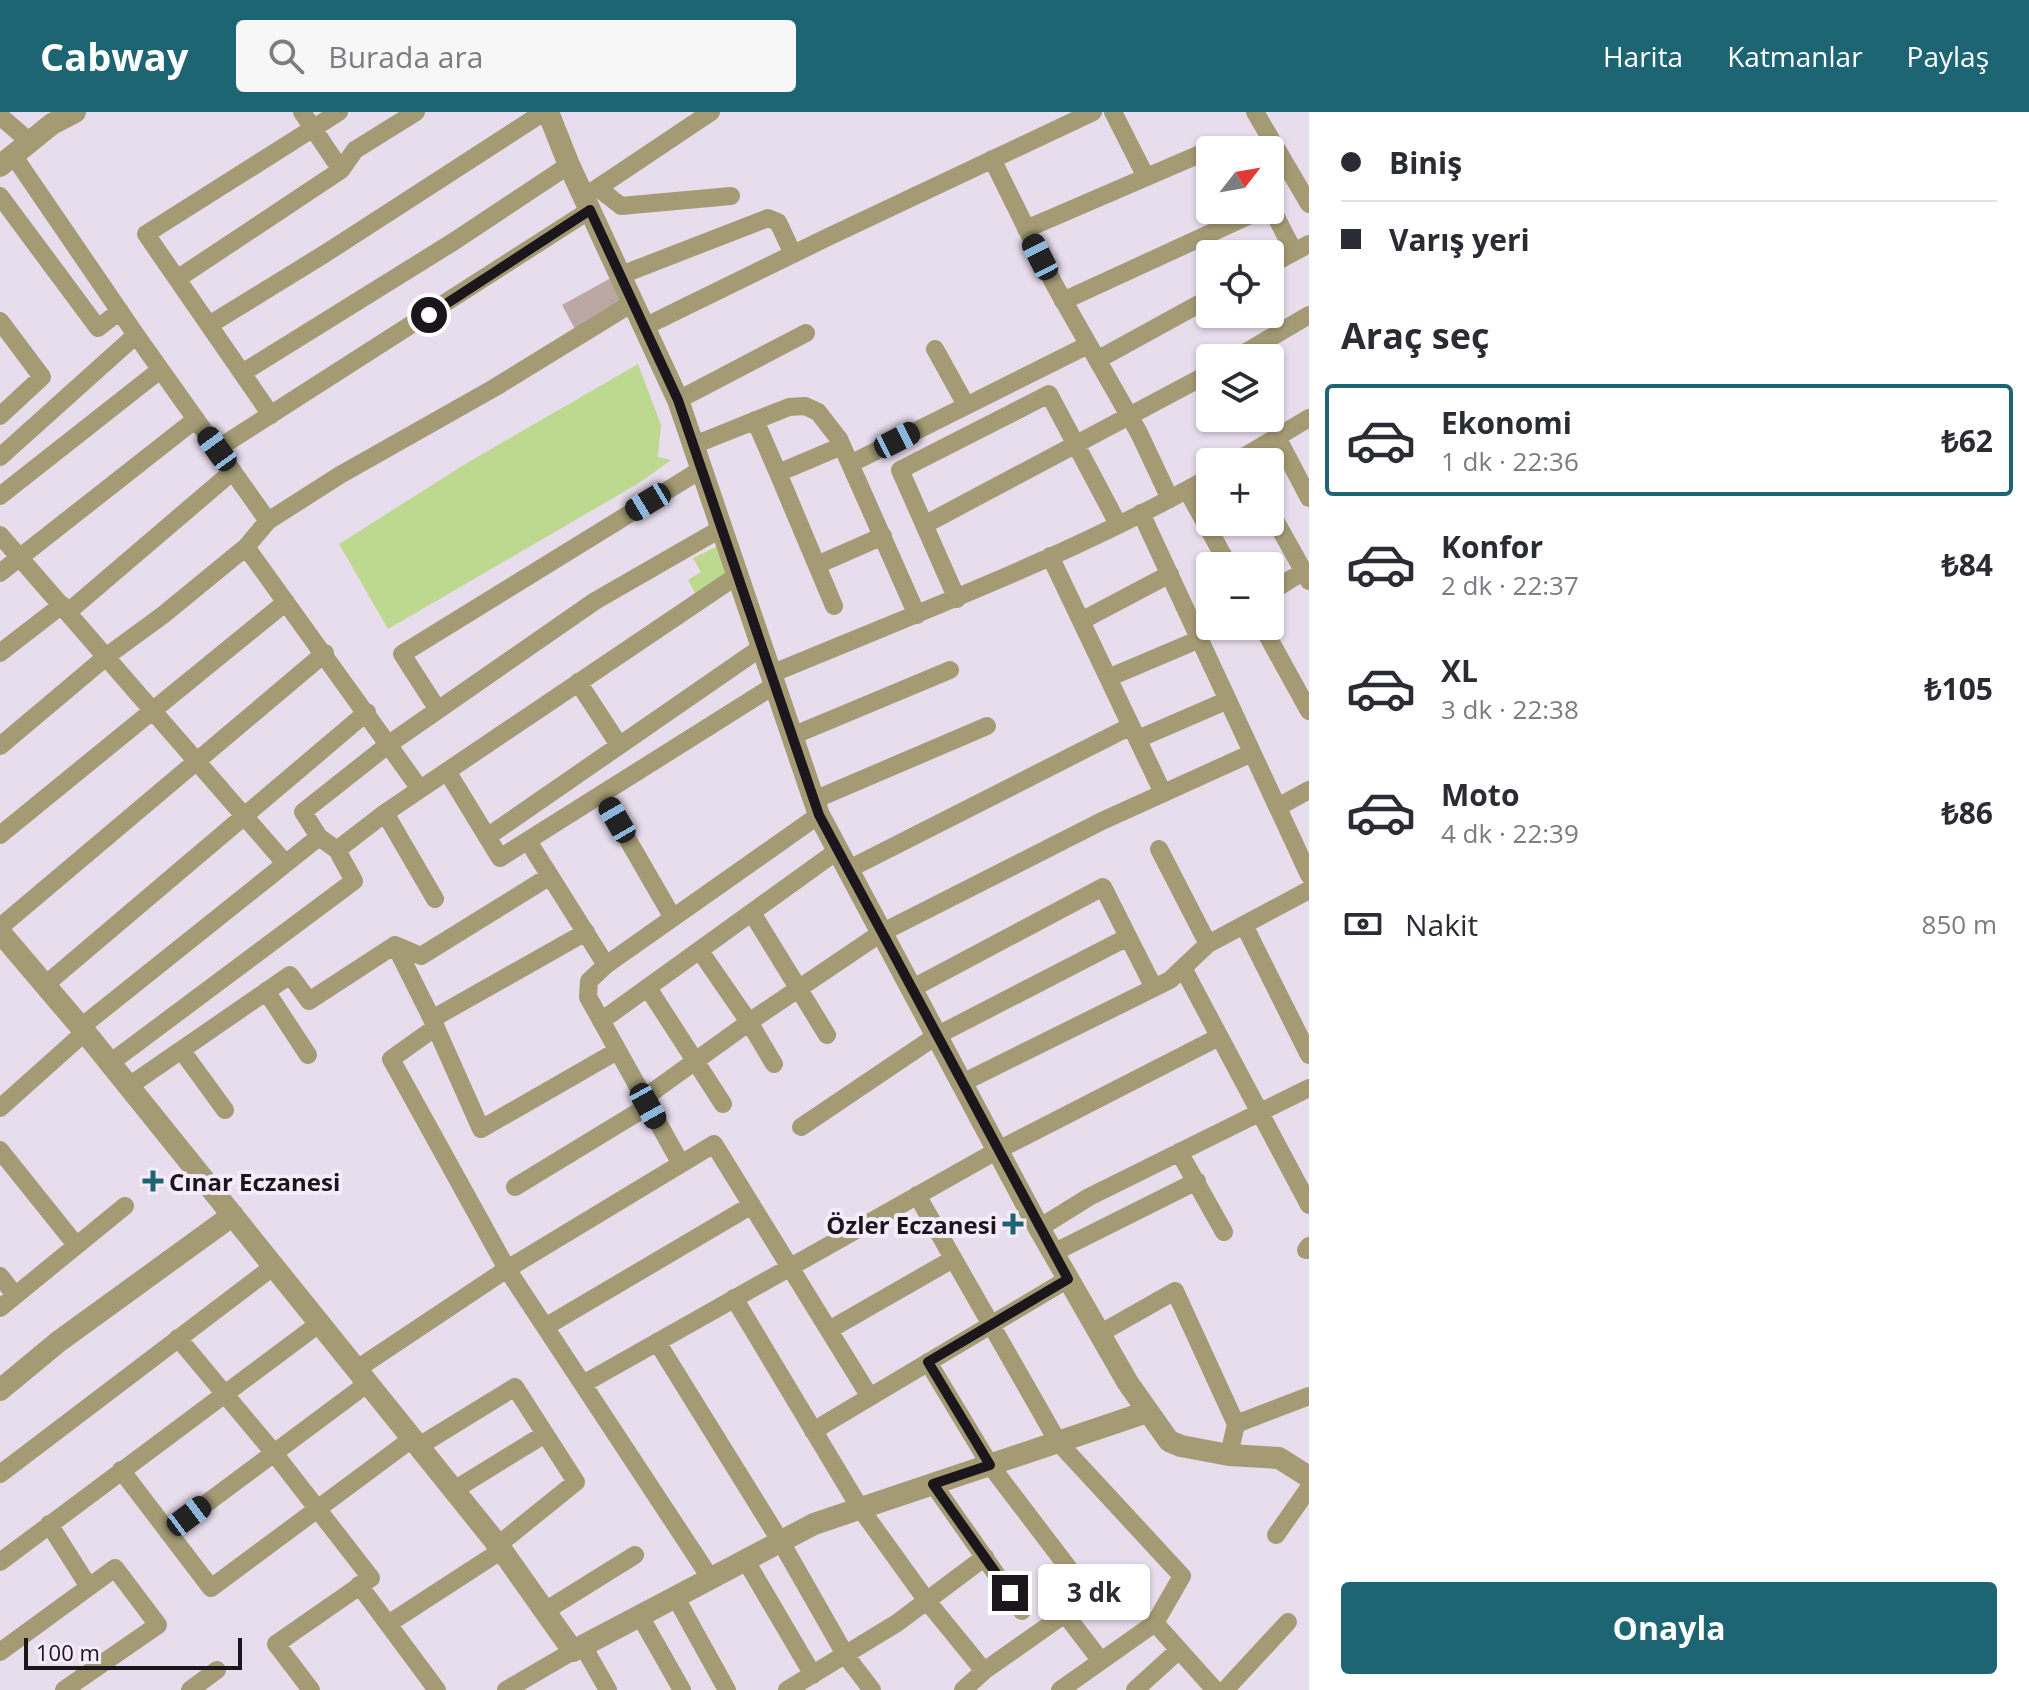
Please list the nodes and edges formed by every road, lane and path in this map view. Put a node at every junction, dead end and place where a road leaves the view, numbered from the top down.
1 (75, 112) edge
2 (302, 112) edge
3 (339, 112) edge
4 (416, 112) edge
5 (546, 112) edge
6 (711, 112) edge
7 (1093, 112) edge
8 (1113, 112) edge
9 (1255, 112) edge
10 (0, 116) edge
11 (45, 118) edge
12 (314, 129) junction
13 (14, 154) edge
14 (1196, 156) edge
15 (992, 159) junction
16 (569, 165) junction
17 (341, 170) junction
18 (1146, 177) junction
19 (1306, 194) edge
20 (0, 196) edge
21 (731, 196) dead end
22 (591, 198) junction
23 (1284, 201) edge
24 (1231, 224) edge
25 (1284, 224) edge
26 (1026, 229) junction
27 (1302, 248) edge
28 (793, 254) junction
29 (1284, 258) edge
30 (621, 275) junction
31 (177, 279) junction
32 (1063, 301) junction
33 (634, 302) junction
34 (1196, 304) edge
35 (120, 311) junction
36 (1309, 315) edge
37 (0, 321) edge
38 (209, 325) junction
39 (644, 327) junction
40 (806, 333) dead end
41 (136, 335) junction
42 (1260, 344) edge
43 (935, 349) dead end
44 (1092, 352) junction
45 (160, 370) junction
46 (242, 373) junction
47 (1196, 380) edge
48 (678, 400) junction
49 (966, 405) junction
50 (271, 415) junction
51 (0, 416) edge
52 (1129, 416) junction
53 (1309, 418) edge
54 (196, 419) junction
55 (755, 420) junction
56 (1277, 437) junction
57 (1076, 444) junction
58 (694, 445) junction
59 (842, 446) junction
60 (1260, 448) edge
61 (217, 449) junction
62 (0, 457) edge
63 (850, 464) junction
64 (702, 469) junction
65 (233, 471) junction
66 (778, 473) junction
67 (1196, 485) edge
68 (1187, 490) junction
69 (0, 496) edge
70 (1309, 498) edge
71 (1170, 499) junction
72 (1141, 513) junction
73 (268, 521) junction
74 (1118, 524) junction
75 (924, 525) junction
76 (722, 528) junction
77 (0, 535) edge
78 (883, 536) junction
79 (1284, 536) edge
80 (246, 547) junction
81 (1221, 552) edge
82 (1050, 556) junction
83 (20, 558) junction
84 (817, 565) junction
85 (0, 573) edge
86 (1170, 574) junction
87 (738, 575) junction
88 (1306, 576) edge
89 (1284, 586) edge
90 (957, 599) junction
91 (286, 602) junction
92 (834, 606) dead end
93 (65, 609) junction
94 (917, 615) junction
95 (1081, 621) junction
96 (1196, 630) edge
97 (1198, 640) edge
98 (1200, 640) edge
99 (1270, 640) edge
100 (762, 647) junction
101 (0, 653) edge
102 (325, 653) junction
103 (107, 656) junction
104 (950, 670) dead end
105 (1108, 678) junction
106 (773, 679) junction
107 (578, 682) junction
108 (1228, 700) junction
109 (153, 708) junction
110 (438, 710) junction
111 (1309, 711) edge
112 (367, 712) junction
113 (987, 726) dead end
114 (1134, 733) junction
115 (792, 736) junction
116 (389, 744) junction
117 (619, 745) junction
118 (0, 746) edge
119 (1252, 753) junction
120 (196, 759) junction
121 (447, 771) junction
122 (420, 789) junction
123 (1309, 790) edge
124 (1163, 793) junction
125 (602, 795) junction
126 (1278, 807) junction
127 (816, 808) junction
128 (385, 813) junction
129 (245, 816) junction
130 (0, 835) edge
131 (319, 837) junction
132 (487, 837) junction
133 (528, 841) junction
134 (1159, 849) dead end
135 (337, 850) junction
136 (842, 860) junction
137 (285, 863) junction
138 (1309, 875) edge
139 (550, 876) junction
140 (1309, 890) edge
141 (435, 899) dead end
142 (752, 913) junction
143 (673, 918) junction
144 (1244, 925) junction
145 (0, 929) edge
146 (586, 932) junction
147 (881, 933) junction
148 (1128, 937) junction
149 (1208, 944) junction
150 (395, 945) junction
151 (700, 951) junction
152 (606, 965) junction
153 (1183, 968) junction
154 (45, 985) junction
155 (648, 988) junction
156 (799, 988) junction
157 (1154, 988) junction
158 (911, 989) junction
159 (266, 991) junction
160 (601, 1021) junction
161 (749, 1022) junction
162 (434, 1023) junction
163 (83, 1029) junction
164 (827, 1035) dead end
165 (936, 1036) junction
166 (1219, 1037) junction
167 (182, 1051) junction
168 (617, 1051) junction
169 (308, 1055) dead end
170 (1309, 1055) edge
171 (696, 1060) junction
172 (110, 1063) junction
173 (774, 1064) dead end
174 (962, 1083) junction
175 (129, 1086) junction
176 (1309, 1088) edge
177 (646, 1102) junction
178 (723, 1104) dead end
179 (1, 1107) edge
180 (225, 1110) dead end
181 (1258, 1111) junction
182 (801, 1127) dead end
183 (0, 1150) edge
184 (998, 1150) junction
185 (1179, 1152) junction
186 (681, 1164) junction
187 (1197, 1181) junction
188 (515, 1187) dead end
189 (917, 1195) junction
190 (752, 1205) junction
191 (1309, 1205) edge
192 (125, 1206) dead end
193 (233, 1215) junction
194 (1039, 1228) junction
195 (1224, 1232) dead end
196 (76, 1245) junction
197 (1053, 1253) junction
198 (953, 1259) junction
199 (274, 1266) junction
200 (790, 1266) junction
201 (507, 1269) junction
202 (0, 1276) edge
203 (1068, 1279) junction
204 (15, 1295) junction
205 (734, 1298) junction
206 (0, 1308) edge
207 (320, 1323) junction
208 (992, 1325) junction
209 (545, 1327) junction
210 (829, 1330) junction
211 (1099, 1334) junction
212 (178, 1338) junction
213 (657, 1342) junction
214 (928, 1362) junction
215 (362, 1376) junction
216 (583, 1384) junction
217 (0, 1390) edge
218 (224, 1394) junction
219 (1309, 1396) edge
220 (870, 1397) junction
221 (1147, 1412) junction
222 (1236, 1424) junction
223 (813, 1431) junction
224 (545, 1434) junction
225 (416, 1442) junction
226 (1058, 1442) junction
227 (274, 1453) junction
228 (1229, 1455) junction
229 (990, 1465) junction
230 (121, 1470) junction
231 (0, 1474) edge
232 (1309, 1477) edge
233 (933, 1484) junction
234 (1309, 1488) edge
235 (454, 1490) junction
236 (860, 1508) junction
237 (318, 1510) junction
238 (49, 1524) junction
239 (168, 1532) junction
240 (1276, 1535) dead end
241 (781, 1542) junction
242 (500, 1547) junction
243 (635, 1555) dead end
244 (985, 1557) junction
245 (746, 1561) junction
246 (0, 1562) edge
247 (1073, 1574) dead end
248 (711, 1579) junction
249 (359, 1585) junction
250 (89, 1587) junction
251 (676, 1598) junction
252 (927, 1601) junction
253 (545, 1611) junction
254 (1022, 1611) dead end
255 (640, 1616) junction
256 (1288, 1622) dead end
257 (1155, 1623) junction
258 (388, 1624) junction
259 (578, 1649) junction
260 (1179, 1650) junction
261 (0, 1652) edge
262 (846, 1656) junction
263 (1101, 1661) junction
264 (217, 1670) dead end
265 (984, 1671) junction
266 (813, 1675) junction
267 (64, 1690) edge
268 (190, 1690) edge
269 (311, 1690) edge
270 (437, 1690) edge
271 (506, 1690) edge
272 (608, 1690) edge
273 (682, 1690) edge
274 (727, 1690) edge
275 (787, 1690) edge
276 (872, 1690) edge
277 (963, 1690) edge
278 (1060, 1690) edge
279 (1135, 1690) edge
280 (1215, 1690) edge
281 (1225, 1690) edge

1 - 11 street
2 - 12 street
3 - 12 street
4 - 17 street
5 - 16 street
5 - 38 street
6 - 22 street
7 - 15 street
8 - 18 street
9 - 19 street
10 - 13 street
11 - 13 street
12 - 17 street
12 - 31 street
13 - 35 street
14 - 18 street
15 - 26 street
15 - 28 street
16 - 22 street
16 - 46 street
17 - 31 street
18 - 26 street
19 - 23 street
20 - 35 street
21 - 22 street
22 - 30 street
22 - 50 street
24 - 32 street
25 - 27 street
26 - 32 street
27 - 29 street
28 - 30 street
28 - 39 street
30 - 33 street
31 - 38 street
32 - 44 street
33 - 39 street
33 - 73 street
34 - 44 street
35 - 41 street
36 - 42 street
37 - 51 street
38 - 46 street
39 - 48 street
40 - 48 street
41 - 45 street
41 - 62 street
43 - 49 street
44 - 49 street
44 - 52 street
45 - 54 street
45 - 69 street
46 - 50 street
47 - 52 street
48 - 58 street
49 - 63 street
50 - 61 street
52 - 57 street
52 - 71 street
53 - 56 street
54 - 61 street
54 - 83 street
55 - 58 street
55 - 59 street
55 - 66 street
56 - 60 street
56 - 70 street
57 - 74 street
57 - 75 street
57 - 75 street
58 - 64 street
59 - 63 street
59 - 66 street
61 - 65 street
63 - 78 street
64 - 76 street
64 - 110 street
65 - 73 street
65 - 93 street
66 - 84 street
67 - 68 street
68 - 71 street
68 - 81 street
71 - 72 street
72 - 74 street
72 - 86 street
73 - 80 street
74 - 82 street
75 - 90 street
76 - 87 street
76 - 110 street
77 - 83 street
78 - 84 street
78 - 94 street
79 - 88 street
80 - 91 street
80 - 103 street
82 - 90 street
82 - 95 street
83 - 85 street
83 - 93 street
84 - 92 street
86 - 95 street
86 - 96 street
87 - 100 street
87 - 107 street
88 - 89 street
90 - 94 street
91 - 102 street
91 - 109 street
93 - 101 street
93 - 103 street
94 - 106 street
95 - 105 street
97 - 105 street
98 - 108 street
99 - 111 street
100 - 106 street
100 - 117 street
102 - 112 street
102 - 120 street
103 - 109 street
103 - 118 street
104 - 115 street
105 - 114 street
106 - 115 street
106 - 125 street
107 - 117 street
107 - 121 street
108 - 114 street
108 - 119 street
109 - 120 street
109 - 130 street
110 - 116 street
112 - 116 street
112 - 129 street
113 - 127 street
114 - 124 street
114 - 136 street
115 - 127 street
116 - 122 street
116 - 131 street
117 - 132 street
119 - 124 street
119 - 126 street
120 - 129 street
120 - 145 street
121 - 122 street
121 - 132 street
122 - 128 street
123 - 126 street
124 - 147 street
125 - 133 street
125 - 143 street
126 - 138 street
127 - 136 street
127 - 143 street
128 - 135 street
128 - 141 street
129 - 137 street
129 - 154 street
131 - 135 street
131 - 137 street
132 - 133 street
133 - 139 street
134 - 149 street
135 - 172 street
136 - 142 street
136 - 147 street
137 - 163 street
139 - 146 street
139 - 150 street
140 - 144 street
142 - 151 street
142 - 156 street
143 - 152 street
144 - 149 street
144 - 170 street
145 - 154 street
146 - 152 street
146 - 162 street
147 - 156 street
147 - 158 street
148 - 157 street
148 - 158 street
148 - 165 street
149 - 153 street
150 - 159 street
150 - 162 street
151 - 155 street
151 - 161 street
152 - 160 street
153 - 157 street
153 - 166 street
154 - 163 street
155 - 160 street
155 - 171 street
156 - 161 street
156 - 164 street
157 - 174 street
158 - 165 street
159 - 167 street
159 - 169 street
160 - 168 street
161 - 171 street
161 - 173 street
162 - 168 street
162 - 201 street
163 - 172 street
163 - 179 street
165 - 174 street
165 - 182 street
166 - 181 street
166 - 184 street
167 - 175 street
167 - 180 street
168 - 177 street
171 - 177 street
171 - 178 street
172 - 175 street
174 - 184 street
175 - 193 street
176 - 181 street
177 - 186 street
177 - 188 street
181 - 185 street
181 - 191 street
183 - 196 street
184 - 189 street
184 - 194 street
185 - 187 street
185 - 194 street
186 - 190 street
186 - 201 street
187 - 195 street
187 - 197 street
189 - 198 street
189 - 200 street
190 - 200 street
190 - 209 street
192 - 196 street
193 - 199 street
193 - 217 street
194 - 197 street
196 - 204 street
197 - 203 street
198 - 208 street
198 - 210 street
199 - 207 street
199 - 212 street
200 - 205 street
200 - 210 street
201 - 209 street
201 - 215 street
202 - 204 street
203 - 208 street
203 - 211 street
204 - 206 street
205 - 213 street
205 - 223 street
207 - 215 street
207 - 218 street
208 - 214 street
208 - 226 street
209 - 216 street
210 - 220 street
211 - 221 street
211 - 222 street
212 - 218 street
212 - 231 street
213 - 216 street
213 - 241 street
214 - 220 street
214 - 229 street
215 - 225 street
215 - 227 street
216 - 248 street
218 - 227 street
218 - 230 street
219 - 222 street
220 - 223 street
221 - 226 street
221 - 228 street
222 - 228 street
223 - 236 street
224 - 225 street
224 - 235 street
224 - 242 street
225 - 235 street
225 - 237 street
226 - 229 street
226 - 257 street
227 - 237 street
227 - 239 street
228 - 232 street
229 - 233 street
229 - 247 street
230 - 238 street
230 - 239 street
233 - 236 street
233 - 244 street
234 - 240 street
235 - 242 street
236 - 241 street
236 - 252 street
237 - 239 street
237 - 249 street
238 - 246 street
238 - 250 street
241 - 245 street
241 - 262 street
242 - 253 street
242 - 258 street
243 - 253 street
244 - 252 street
244 - 254 street
245 - 248 street
245 - 266 street
248 - 251 street
249 - 258 street
249 - 269 street
250 - 261 street
250 - 267 street
251 - 255 street
251 - 274 street
252 - 262 street
252 - 265 street
253 - 259 street
255 - 259 street
255 - 273 street
256 - 281 street
257 - 260 street
257 - 263 street
258 - 270 street
259 - 271 street
259 - 272 street
260 - 279 street
260 - 280 street
262 - 266 street
262 - 276 street
263 - 265 street
263 - 278 street
264 - 268 street
265 - 277 street
266 - 275 street

